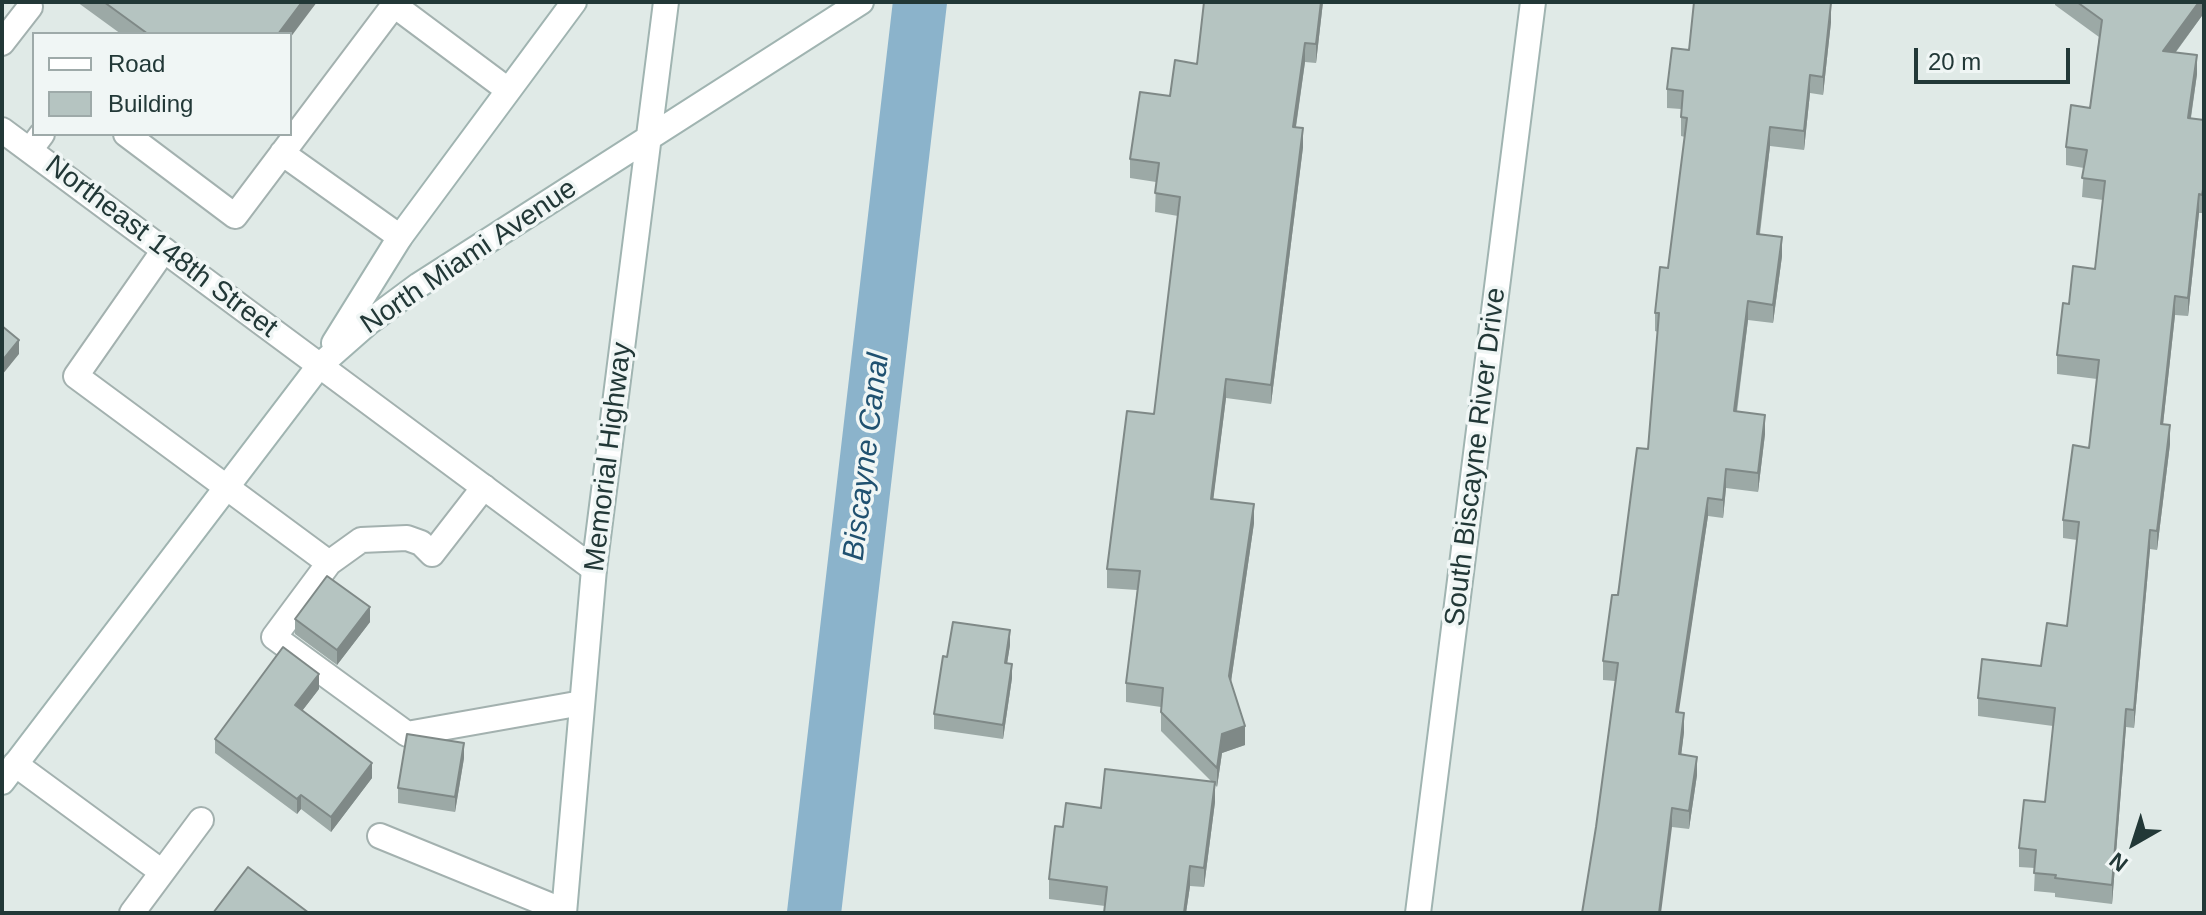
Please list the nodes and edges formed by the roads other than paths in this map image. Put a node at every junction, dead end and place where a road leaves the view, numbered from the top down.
1 (574, 2) edge
2 (666, 2) edge
3 (861, 2) edge
4 (1533, 2) edge
5 (30, 7) dead end
6 (2, 43) edge
7 (508, 90) junction
8 (2, 130) edge
9 (129, 136) edge
10 (649, 139) junction
11 (36, 142) edge
12 (282, 153) junction
13 (400, 237) junction
14 (164, 250) junction
15 (319, 366) junction
16 (226, 485) junction
17 (484, 487) junction
18 (329, 563) junction
19 (594, 569) junction
20 (582, 703) junction
21 (9, 773) edge
22 (201, 820) dead end
23 (380, 836) dead end
24 (162, 872) junction
25 (564, 912) edge
26 (132, 913) edge
27 (1418, 913) edge

1 - 7 street
2 - 10 street, Memorial Highway
3 - 10 street, North Miami Avenue
4 - 27 street, South Biscayne River Drive
5 - 6 street
7 - 12 street
7 - 13 street
8 - 11 street, Northeast 148th Street
9 - 12 street
10 - 15 street, North Miami Avenue
10 - 19 street, Memorial Highway
11 - 14 street, Northeast 148th Street
12 - 13 street
13 - 15 street
14 - 15 street, Northeast 148th Street
14 - 16 street
15 - 16 street, North Miami Avenue
15 - 17 street, Northeast 148th Street
16 - 18 street
16 - 21 street, North Miami Avenue
17 - 18 street
17 - 19 street, Northeast 148th Street
18 - 20 street
19 - 20 street, Memorial Highway
20 - 25 street, Memorial Highway
21 - 24 street
22 - 24 street
23 - 25 street
24 - 26 street

